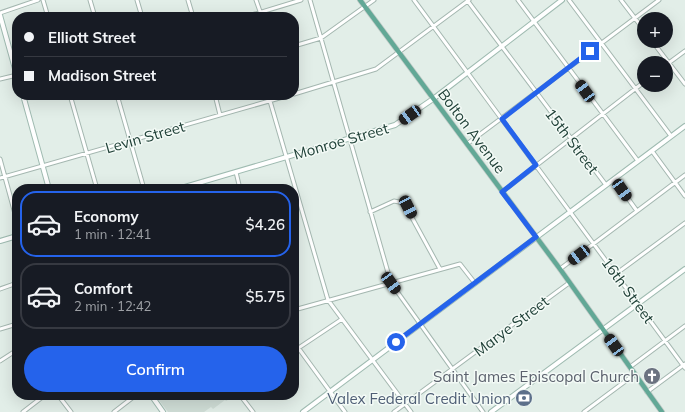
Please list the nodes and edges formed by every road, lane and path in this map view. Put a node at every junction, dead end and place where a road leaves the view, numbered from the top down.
1 (38, 0) edge
2 (44, 0) edge
3 (90, 0) edge
4 (137, 0) edge
5 (188, 0) edge
6 (256, 0) edge
7 (301, 0) edge
8 (310, 0) edge
9 (360, 0) edge
10 (374, 0) edge
11 (414, 0) edge
12 (468, 0) edge
13 (518, 0) edge
14 (562, 0) edge
15 (569, 0) edge
16 (621, 0) edge
17 (659, 0) edge
18 (365, 7) junction
19 (47, 12) edge
20 (94, 12) edge
21 (141, 12) edge
22 (192, 12) edge
23 (260, 12) joint
24 (0, 14) edge
25 (635, 18) junction
26 (637, 21) edge
27 (534, 22) junction
28 (433, 26) junction
29 (321, 38) junction
30 (602, 43) junction
31 (299, 45) edge
32 (502, 46) junction
33 (399, 51) junction
34 (685, 51) edge
35 (12, 58) edge
36 (673, 60) edge
37 (568, 68) junction
38 (673, 71) edge
39 (468, 72) junction
40 (12, 77) edge
41 (0, 79) edge
42 (333, 82) junction
43 (685, 84) edge
44 (636, 89) junction
45 (299, 92) edge
46 (536, 92) junction
47 (433, 99) junction
48 (24, 100) edge
49 (71, 100) edge
50 (119, 100) edge
51 (216, 100) edge
52 (273, 100) edge
53 (270, 101) junction
54 (220, 115) junction
55 (603, 115) junction
56 (502, 119) junction
57 (685, 126) edge
58 (672, 136) junction
59 (571, 138) junction
60 (349, 139) junction
61 (131, 141) junction
62 (467, 144) junction
63 (652, 151) junction
64 (87, 153) junction
65 (287, 157) junction
66 (0, 159) edge
67 (638, 161) junction
68 (536, 165) junction
69 (43, 166) junction
70 (236, 172) junction
71 (685, 175) edge
72 (5, 177) junction
73 (0, 178) edge
74 (614, 179) junction
75 (675, 182) junction
76 (48, 184) edge
77 (96, 184) edge
78 (143, 184) edge
79 (198, 184) edge
80 (239, 184) edge
81 (295, 184) edge
82 (606, 185) junction
83 (502, 192) junction
84 (685, 196) edge
85 (299, 199) edge
86 (12, 203) edge
87 (570, 211) junction
88 (637, 211) junction
89 (370, 212) junction
90 (685, 223) edge
91 (12, 237) edge
92 (536, 237) junction
93 (0, 241) edge
94 (594, 243) junction
95 (440, 269) junction
96 (560, 269) junction
97 (685, 269) edge
98 (616, 274) junction
99 (474, 282) junction
100 (391, 283) junction
101 (569, 283) junction
102 (12, 285) edge
103 (0, 289) edge
104 (328, 300) junction
105 (638, 303) junction
106 (299, 309) edge
107 (342, 319) junction
108 (420, 324) junction
109 (12, 325) edge
110 (685, 326) edge
111 (0, 329) edge
112 (603, 329) junction
113 (666, 341) junction
114 (299, 347) edge
115 (299, 349) edge
116 (12, 353) edge
117 (372, 360) junction
118 (0, 361) edge
119 (684, 366) edge
120 (630, 367) junction
121 (452, 370) junction
122 (635, 374) junction
123 (330, 392) junction
124 (648, 392) junction
125 (39, 400) edge
126 (62, 400) edge
127 (130, 400) edge
128 (155, 400) edge
129 (244, 400) edge
130 (405, 404) junction
131 (23, 412) edge
132 (71, 412) edge
133 (114, 412) edge
134 (164, 412) edge
135 (253, 412) edge
136 (303, 412) edge
137 (345, 412) edge
138 (394, 412) edge
139 (411, 412) edge
140 (482, 412) edge
141 (491, 412) edge
142 (584, 412) edge
143 (662, 412) edge

1 - 24 street
2 - 19 street
3 - 20 street
4 - 21 street
5 - 22 street
6 - 23 street
7 - 23 street
8 - 29 street
9 - 18 main road, Bolton Avenue
10 - 18 street
11 - 28 street, 16th Street
12 - 28 street
12 - 32 street, 15th Street
13 - 27 street
14 - 27 main road, Monroe Street
15 - 30 street
16 - 25 street
17 - 25 street
18 - 29 street
18 - 33 main road, Bolton Avenue
24 - 35 main road
25 - 26 street
25 - 30 street
27 - 32 main road, Monroe Street
27 - 37 street
28 - 33 street
28 - 39 street, 16th Street
29 - 31 street
29 - 42 street
30 - 37 street
30 - 44 street
32 - 39 main road, Monroe Street
32 - 46 street, 15th Street
33 - 42 street
33 - 47 main road, Bolton Avenue
34 - 36 street
37 - 46 street
37 - 55 street
38 - 43 street
39 - 47 main road, Monroe Street
39 - 56 street, 16th Street
40 - 41 street
42 - 45 street
42 - 60 street
44 - 55 street
44 - 58 street
46 - 56 street
46 - 59 street, 15th Street
47 - 60 main road, Monroe Street
47 - 62 main road, Bolton Avenue
48 - 69 main road
49 - 64 street
50 - 61 street
51 - 54 street
52 - 53 street, Levin Street
53 - 54 street, Levin Street
53 - 65 street
54 - 61 street, Levin Street
55 - 59 street
55 - 67 street
56 - 62 street
56 - 68 street, 16th Street
57 - 58 main road
58 - 63 main road
59 - 68 street
59 - 82 street, 15th Street
60 - 65 main road, Monroe Street
60 - 89 street
61 - 64 street, Levin Street
61 - 78 street
62 - 83 main road, Bolton Avenue
63 - 67 main road
63 - 75 street
64 - 69 street, Levin Street
64 - 77 street
65 - 70 main road, Monroe Street
65 - 81 street
66 - 72 street
67 - 74 main road
68 - 83 street
68 - 87 street, 16th Street
69 - 72 street, Levin Street
69 - 76 main road
70 - 79 main road, Monroe Street
70 - 80 street
71 - 75 street
72 - 73 street, Levin Street
72 - 86 street
74 - 82 main road
74 - 88 street
75 - 84 street
75 - 88 street
82 - 87 main road
83 - 92 main road, Bolton Avenue
85 - 104 street
87 - 92 main road
87 - 94 street, 16th Street
88 - 94 street
89 - 95 street
89 - 100 street
90 - 98 street
91 - 93 main road
92 - 96 main road, Bolton Avenue
92 - 99 main road
94 - 96 street
94 - 98 street, 16th Street
95 - 99 street
95 - 100 street
96 - 101 main road, Bolton Avenue
97 - 105 main road
98 - 105 street, 16th Street
99 - 108 main road
100 - 104 street
100 - 108 street
101 - 112 main road, Bolton Avenue
101 - 121 street, Marye Street
102 - 103 street
104 - 106 street
104 - 107 street
105 - 112 main road
105 - 113 street, 16th Street
107 - 114 street
107 - 117 street
108 - 117 main road
108 - 121 street
109 - 111 street
110 - 113 street
112 - 120 main road, Bolton Avenue
112 - 141 main road
113 - 119 street, 16th Street
113 - 120 street
115 - 123 street
116 - 118 street
117 - 123 main road
117 - 130 street
119 - 124 street
120 - 122 main road, Bolton Avenue
121 - 130 street, Marye Street
121 - 140 street
122 - 124 main road, Bolton Avenue
122 - 142 street
123 - 136 main road
123 - 137 street
124 - 143 main road, Bolton Avenue
125 - 131 street
126 - 132 street
127 - 133 street
128 - 134 main road
129 - 135 street
130 - 138 street, Marye Street
130 - 139 street

